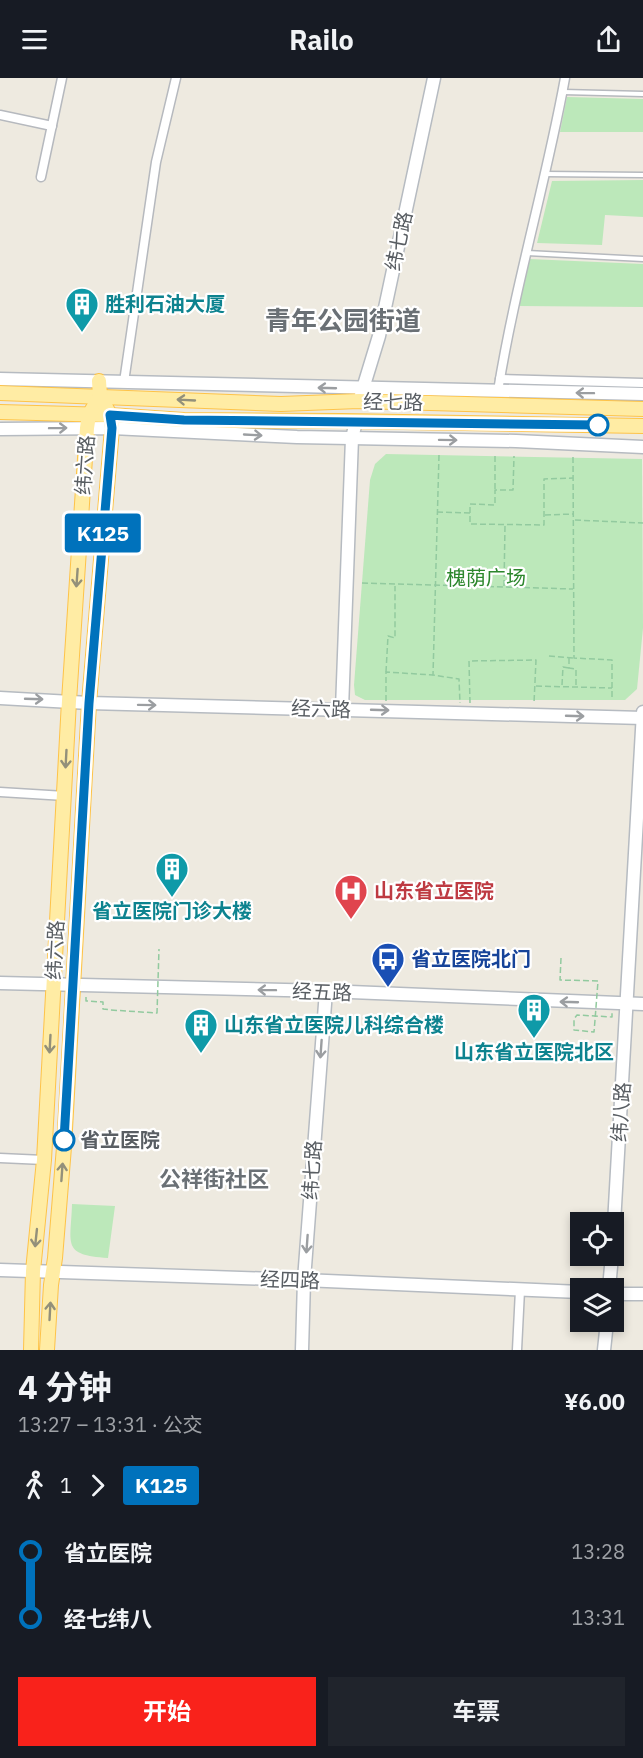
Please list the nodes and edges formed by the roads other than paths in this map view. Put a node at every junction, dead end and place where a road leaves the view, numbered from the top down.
1 (62, 78) edge
2 (176, 78) edge
3 (434, 78) edge
4 (565, 78) edge
5 (563, 92) junction
6 (643, 94) edge
7 (0, 115) edge
8 (52, 126) junction
9 (545, 174) junction
10 (643, 175) edge
11 (41, 177) dead end
12 (526, 252) junction
13 (643, 259) edge
14 (0, 379) edge
15 (99, 381) junction
16 (124, 382) junction
17 (643, 383) edge
18 (499, 385) junction
19 (0, 393) edge
20 (643, 394) edge
21 (361, 395) junction
22 (100, 396) junction
23 (643, 409) edge
24 (0, 412) edge
25 (88, 421) junction
26 (111, 422) junction
27 (356, 422) junction
28 (643, 426) edge
29 (0, 429) edge
30 (352, 438) junction
31 (643, 447) edge
32 (0, 698) edge
33 (69, 701) junction
34 (89, 703) junction
35 (342, 709) junction
36 (643, 711) edge
37 (643, 718) edge
38 (0, 792) edge
39 (64, 796) junction
40 (639, 863) edge
41 (0, 983) edge
42 (53, 985) junction
43 (72, 986) junction
44 (328, 987) junction
45 (627, 1004) junction
46 (643, 1004) edge
47 (0, 1158) edge
48 (44, 1160) junction
49 (615, 1212) edge
50 (0, 1270) edge
51 (33, 1271) junction
52 (53, 1272) junction
53 (304, 1280) junction
54 (520, 1290) junction
55 (570, 1292) edge
56 (624, 1294) edge
57 (643, 1294) edge
58 (606, 1332) edge
59 (31, 1350) edge
60 (47, 1350) edge
61 (302, 1350) edge
62 (517, 1350) edge
63 (604, 1350) edge

1 - 8 street
2 - 16 street
3 - 21 street, 纬七路
4 - 5 street
5 - 6 lane
5 - 9 street
7 - 8 street
8 - 11 street
9 - 10 lane
9 - 12 street
12 - 13 lane
12 - 18 street
14 - 15 street
15 - 16 street
15 - 22 main road
21 -> 16 street
17 - 18 street
20 -> 18 street
18 - 21 street
19 - 22 main road, 经七路
21 -> 22 main road, 经七路
21 - 23 main road, 经七路
22 - 25 main road, 纬六路
22 - 26 main road, 纬六路
24 - 25 main road, 经七路
25 - 26 main road, 经七路
29 -> 25 street
25 -> 33 main road, 纬六路
26 - 27 main road, 经七路
26 -> 30 street
26 - 34 main road, 纬六路
27 - 28 main road, 经七路
27 - 30 street
30 -> 31 street
30 - 35 street
32 -> 33 street, 经六路
33 - 34 street, 经六路
33 -> 39 main road, 纬六路
34 -> 35 street, 经六路
34 - 43 main road, 纬六路
35 -> 37 street, 经六路
36 - 37 street, 纬八路
37 - 40 street, 纬八路
38 - 39 street
39 - 42 main road, 纬六路
40 - 45 street, 纬八路
41 - 42 street, 经五路
42 - 43 street, 经五路
42 -> 48 main road, 纬六路
44 -> 43 street, 经五路
52 -> 43 main road, 纬六路
45 -> 44 street, 经五路
44 -> 53 street, 纬七路
45 - 46 street, 经五路
45 - 49 street, 纬八路
47 - 48 street
48 -> 51 main road, 纬六路
50 - 51 street, 经四路
51 - 52 street, 经四路
51 - 59 main road, 纬六路
52 - 53 street, 经四路
60 -> 52 main road, 纬六路
53 - 54 street, 经四路
53 - 61 street, 纬七路
54 - 55 street, 经四路
54 - 62 street
56 - 57 street
58 - 63 street

